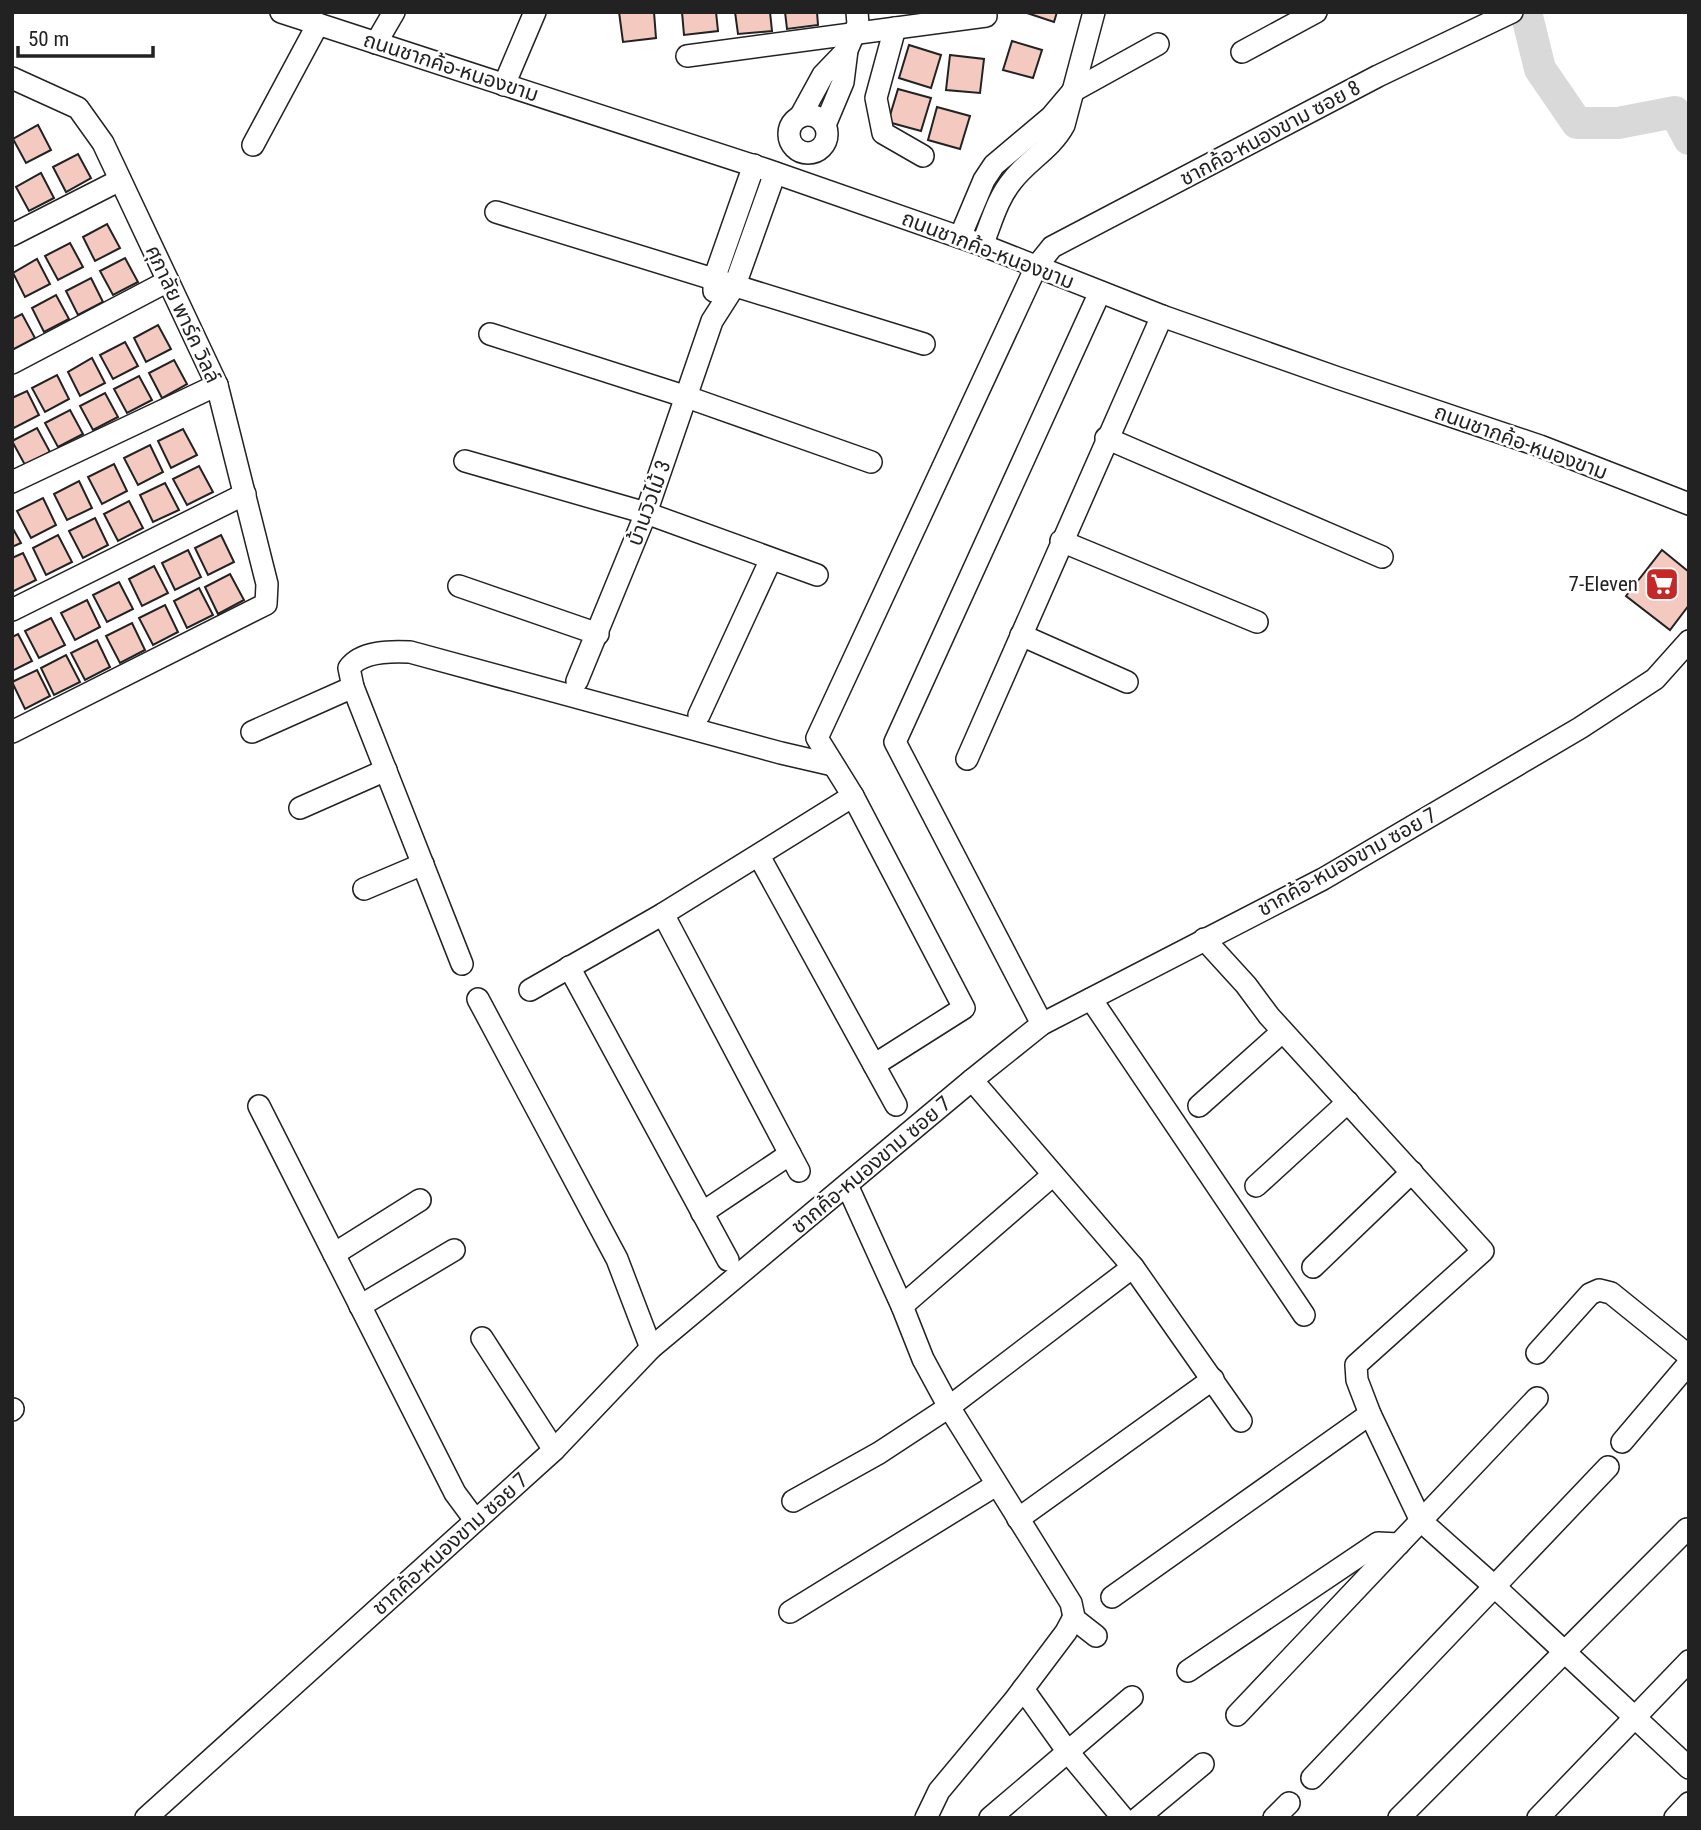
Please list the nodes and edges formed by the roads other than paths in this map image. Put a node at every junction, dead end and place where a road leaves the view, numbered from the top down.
1 (281, 12) edge
2 (394, 12) edge
3 (535, 12) edge
4 (857, 12) edge
5 (1094, 12) edge
6 (1316, 12) edge
7 (1507, 15) edge
8 (986, 16) dead end
9 (318, 24) junction
10 (895, 28) junction
11 (850, 42) junction
12 (376, 43) junction
13 (1158, 44) dead end
14 (1242, 52) dead end
15 (687, 56) dead end
16 (12, 78) edge
17 (504, 85) junction
18 (35, 87) junction
19 (1073, 91) junction
20 (12, 99) edge
21 (800, 117) junction
22 (825, 125) junction
23 (791, 142) junction
24 (253, 145) dead end
25 (816, 152) junction
26 (923, 156) dead end
27 (765, 169) junction
28 (120, 180) junction
29 (819, 188) junction
30 (496, 212) dead end
31 (12, 235) edge
32 (960, 237) junction
33 (982, 246) junction
34 (1036, 267) junction
35 (168, 281) junction
36 (724, 282) junction
37 (1100, 292) junction
38 (1162, 316) junction
39 (490, 334) dead end
40 (924, 344) dead end
41 (12, 363) edge
42 (217, 385) junction
43 (687, 397) junction
44 (1107, 438) junction
45 (465, 460) dead end
46 (871, 462) dead end
47 (12, 482) edge
48 (245, 494) junction
49 (1689, 504) edge
50 (646, 513) junction
51 (1061, 541) junction
52 (1382, 557) dead end
53 (771, 559) junction
54 (817, 575) dead end
55 (459, 586) dead end
56 (12, 610) edge
57 (1257, 622) dead end
58 (597, 634) junction
59 (1021, 635) junction
60 (1689, 641) edge
61 (576, 681) dead end
62 (1127, 682) dead end
63 (353, 687) junction
64 (699, 715) dead end
65 (12, 732) edge
66 (251, 732) dead end
67 (967, 759) dead end
68 (833, 765) junction
69 (386, 769) junction
70 (853, 796) junction
71 (300, 808) dead end
72 (759, 856) junction
73 (423, 864) junction
74 (364, 888) dead end
75 (663, 914) junction
76 (1198, 942) junction
77 (462, 964) dead end
78 (569, 967) junction
79 (530, 990) dead end
80 (478, 999) dead end
81 (1091, 999) junction
82 (1042, 1024) junction
83 (1275, 1024) junction
84 (874, 1065) junction
85 (972, 1080) junction
86 (1348, 1102) junction
87 (896, 1105) dead end
88 (260, 1106) dead end
89 (1199, 1106) dead end
90 (1412, 1172) junction
91 (1053, 1175) junction
92 (847, 1185) junction
93 (1256, 1186) dead end
94 (420, 1200) dead end
95 (702, 1213) junction
96 (454, 1251) dead end
97 (334, 1254) junction
98 (728, 1260) dead end
99 (1133, 1267) junction
100 (1312, 1267) dead end
101 (360, 1306) junction
102 (902, 1306) junction
103 (1304, 1315) dead end
104 (482, 1338) dead end
105 (651, 1348) junction
106 (1537, 1353) dead end
107 (1689, 1356) edge
108 (1689, 1363) edge
109 (1213, 1379) junction
110 (1537, 1398) dead end
111 (949, 1407) junction
112 (1370, 1414) junction
113 (1241, 1421) dead end
114 (1622, 1442) dead end
115 (554, 1450) junction
116 (1608, 1467) dead end
117 (996, 1485) junction
118 (793, 1501) dead end
119 (1018, 1519) junction
120 (475, 1520) junction
121 (1421, 1521) junction
122 (1687, 1529) dead end
123 (1399, 1544) junction
124 (1494, 1586) junction
125 (1112, 1597) dead end
126 (790, 1612) dead end
127 (1073, 1618) junction
128 (1096, 1636) dead end
129 (1564, 1651) junction
130 (1689, 1661) edge
131 (1188, 1671) dead end
132 (1018, 1695) junction
133 (1132, 1697) dead end
134 (1237, 1715) dead end
135 (1634, 1717) junction
136 (1068, 1752) junction
137 (1203, 1764) dead end
138 (1689, 1768) edge
139 (1312, 1778) dead end
140 (1689, 1803) edge
141 (146, 1818) edge
142 (926, 1818) edge
143 (990, 1818) edge
144 (1123, 1818) edge
145 (1138, 1818) edge
146 (1399, 1818) edge
147 (1538, 1818) edge
148 (1675, 1818) edge

1 - 9 street, ถนนชากค้อ-หนองขาม
2 - 12 street
3 - 17 street
4 - 11 street
5 - 19 street
6 - 14 street
7 - 34 street, ชากค้อ-หนองขาม ซอย 8
8 - 10 street
9 - 12 street, ถนนชากค้อ-หนองขาม
9 - 24 street
10 - 11 street
10 - 26 street
11 - 15 street
11 - 21 street
11 - 22 street
12 - 17 street, ถนนชากค้อ-หนองขาม
13 - 19 street
16 - 18 street, ศุภาลัย พาร์ค วิลล์
17 - 27 street, ถนนชากค้อ-หนองขาม
18 - 20 street
18 - 28 street, ศุภาลัย พาร์ค วิลล์
19 - 32 street
19 - 33 street
21 - 22 street
21 - 23 street
22 - 25 street
23 - 25 street
23 - 27 street
25 - 29 street
27 - 29 street, ถนนชากค้อ-หนองขาม
27 - 36 street, บ้านวิวไม้ 3
28 - 31 street
28 - 35 street, ศุภาลัย พาร์ค วิลล์
29 - 32 street, ถนนชากค้อ-หนองขาม
30 - 36 street
32 - 33 street, ถนนชากค้อ-หนองขาม
33 - 34 street, ถนนชากค้อ-หนองขาม
34 - 37 street, ถนนชากค้อ-หนองขาม
34 - 68 street
35 - 41 street
35 - 42 street, ศุภาลัย พาร์ค วิลล์
36 - 40 street
36 - 43 street, บ้านวิวไม้ 3
37 - 38 street, ถนนชากค้อ-หนองขาม
37 - 82 street
38 - 44 street
38 - 49 street, ถนนชากค้อ-หนองขาม
39 - 43 street
42 - 47 street
42 - 48 street, ศุภาลัย พาร์ค วิลล์
43 - 46 street
43 - 50 street, บ้านวิวไม้ 3
44 - 51 street
44 - 52 street
45 - 50 street
48 - 56 street
48 - 65 street, ศุภาลัย พาร์ค วิลล์
50 - 53 street
50 - 58 street, บ้านวิวไม้ 3
51 - 57 street
51 - 59 street
53 - 54 street
53 - 64 street
55 - 58 street
58 - 61 street, บ้านวิวไม้ 3
59 - 62 street
59 - 67 street
60 - 76 street, ชากค้อ-หนองขาม ซอย 7
63 - 66 street
63 - 68 street
63 - 69 street
68 - 70 street
69 - 71 street
69 - 73 street
70 - 72 street
70 - 84 street
72 - 75 street
72 - 84 street
73 - 74 street
73 - 77 street
75 - 78 street
75 - 95 street
76 - 81 street, ชากค้อ-หนองขาม ซอย 7
76 - 83 street
78 - 79 street
78 - 95 street
80 - 105 street
81 - 82 street, ชากค้อ-หนองขาม ซอย 7
81 - 103 street
82 - 85 street, ชากค้อ-หนองขาม ซอย 7
83 - 86 street
83 - 89 street
84 - 87 street
85 - 91 street
85 - 92 street, ชากค้อ-หนองขาม ซอย 7
86 - 90 street
86 - 93 street
88 - 97 street
90 - 100 street
90 - 112 street
91 - 99 street
91 - 102 street
92 - 102 street
92 - 105 street, ชากค้อ-หนองขาม ซอย 7
94 - 97 street
95 - 98 street
96 - 101 street
97 - 101 street
99 - 109 street
99 - 111 street
101 - 120 street
102 - 111 street
104 - 115 street
105 - 115 street, ชากค้อ-หนองขาม ซอย 7
106 - 107 street
108 - 114 street
109 - 113 street
109 - 119 street
110 - 121 street
111 - 117 street
111 - 118 street
112 - 121 street
112 - 125 street
115 - 120 street, ชากค้อ-หนองขาม ซอย 7
116 - 124 street
117 - 119 street
117 - 126 street
119 - 127 street
120 - 141 street, ชากค้อ-หนองขาม ซอย 7
121 - 123 street
121 - 124 street
122 - 129 street
123 - 131 street
123 - 134 street
124 - 129 street
124 - 139 street
127 - 128 street
127 - 132 street
129 - 135 street
129 - 146 street
130 - 135 street
132 - 136 street
132 - 142 street
133 - 136 street
135 - 138 street
135 - 147 street
136 - 143 street
136 - 144 street
137 - 145 street
140 - 148 street

